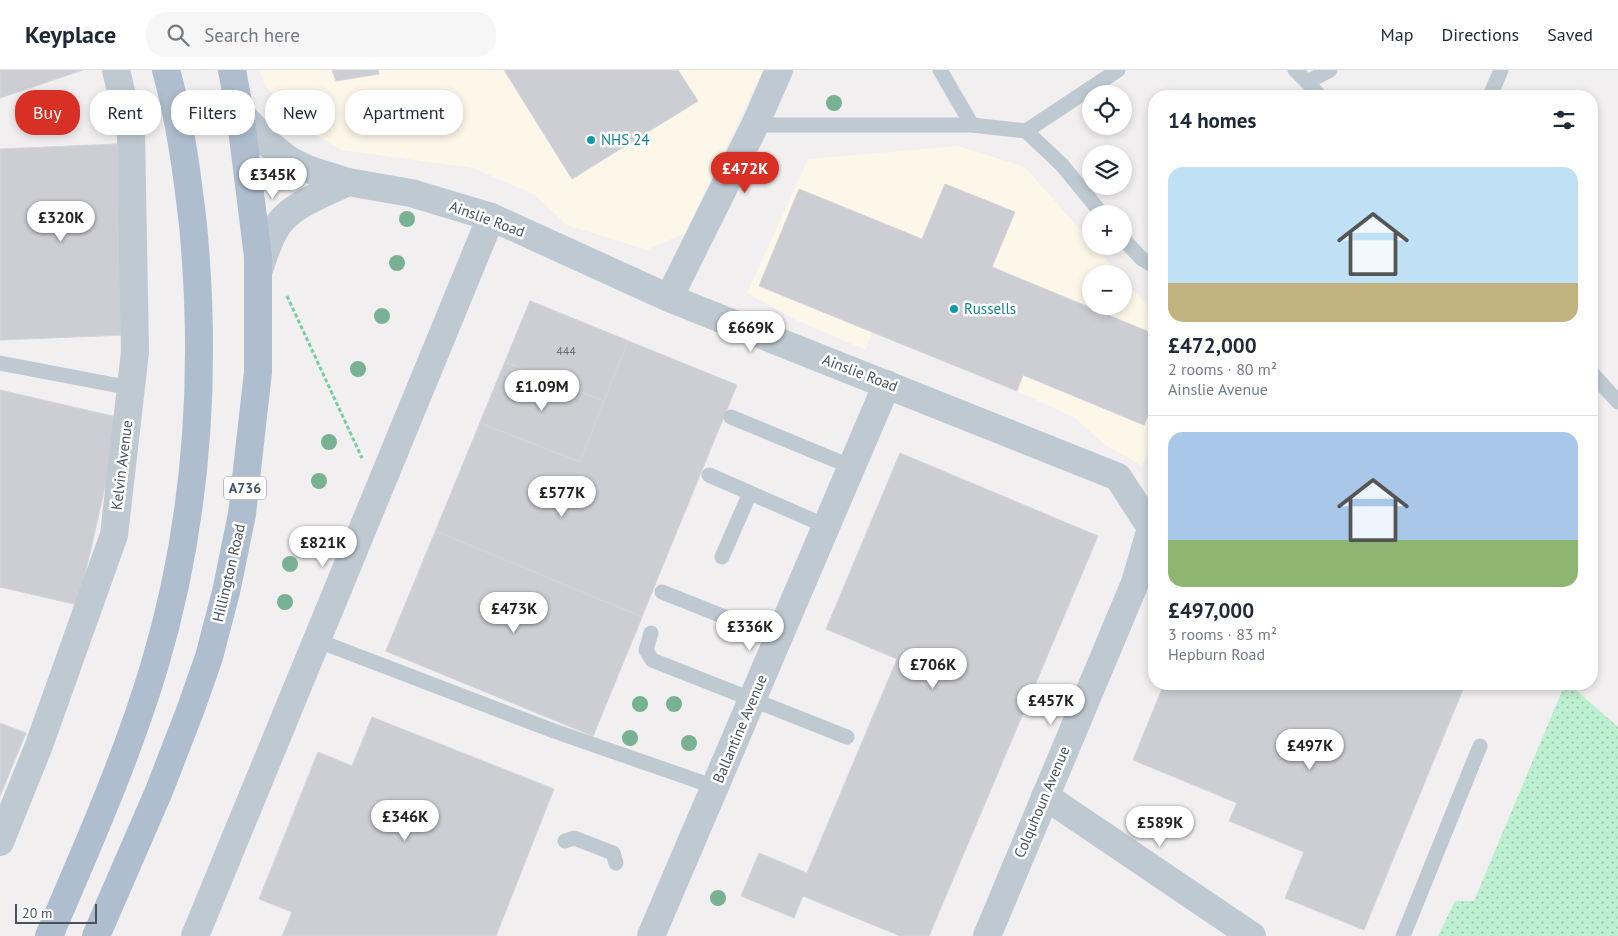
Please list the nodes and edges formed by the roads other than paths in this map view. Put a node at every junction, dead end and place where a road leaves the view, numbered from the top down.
1 (116, 70) edge
2 (166, 70) edge
3 (232, 70) edge
4 (779, 70) edge
5 (940, 70) edge
6 (1118, 70) edge
7 (1295, 70) edge
8 (1330, 70) edge
9 (1501, 70) edge
10 (1308, 82) junction
11 (236, 90) edge
12 (1315, 90) edge
13 (1493, 90) edge
14 (755, 125) junction
15 (972, 125) junction
16 (255, 129) edge
17 (1026, 131) junction
18 (243, 135) edge
19 (348, 182) junction
20 (1095, 205) edge
21 (491, 217) junction
22 (1132, 248) edge
23 (1148, 262) edge
24 (258, 273) junction
25 (669, 298) junction
26 (0, 363) edge
27 (1598, 380) edge
28 (887, 384) junction
29 (131, 388) junction
30 (1618, 402) edge
31 (731, 417) dead end
32 (852, 466) junction
33 (709, 475) dead end
34 (750, 493) junction
35 (1148, 523) edge
36 (826, 526) junction
37 (1148, 542) edge
38 (722, 557) dead end
39 (662, 592) dead end
40 (650, 633) dead end
41 (778, 638) junction
42 (316, 640) junction
43 (753, 698) junction
44 (847, 737) dead end
45 (1480, 746) dead end
46 (715, 786) junction
47 (1044, 796) junction
48 (0, 842) edge
49 (565, 842) dead end
50 (616, 863) dead end
51 (49, 936) edge
52 (96, 936) edge
53 (195, 936) edge
54 (651, 936) edge
55 (987, 936) edge
56 (1252, 936) edge
57 (1403, 936) edge

1 - 29 street, Kelvin Avenue
2 - 51 main road
3 - 11 main road, Hillington Road / A736
4 - 14 street
5 - 15 lane
6 - 17 lane
7 - 10 lane
8 - 10 lane
9 - 13 lane
10 - 12 lane
14 - 15 lane
14 - 25 street
15 - 17 lane
16 - 19 street, Ainslie Road
17 - 20 lane
18 - 24 main road, Hillington Road / A736
19 - 21 street, Ainslie Road
19 - 24 street
21 - 25 street, Ainslie Road
21 - 42 street
22 - 23 lane
24 - 52 main road, Hillington Road / A736
25 - 28 street, Ainslie Road
26 - 29 lane
27 - 30 lane
28 - 32 street, Ballantine Avenue
28 - 35 street, Ainslie Road
29 - 48 street, Kelvin Avenue
31 - 32 lane
32 - 36 street, Ballantine Avenue
33 - 34 lane
34 - 36 lane
34 - 38 lane
36 - 41 street, Ballantine Avenue
37 - 47 street, Colquhoun Avenue
39 - 41 lane
40 - 43 lane
41 - 43 street, Ballantine Avenue
42 - 46 lane
42 - 53 street
43 - 44 lane
43 - 46 street, Ballantine Avenue
45 - 57 lane
46 - 54 street, Ballantine Avenue
47 - 55 street, Colquhoun Avenue
47 - 56 street
49 - 50 lane

